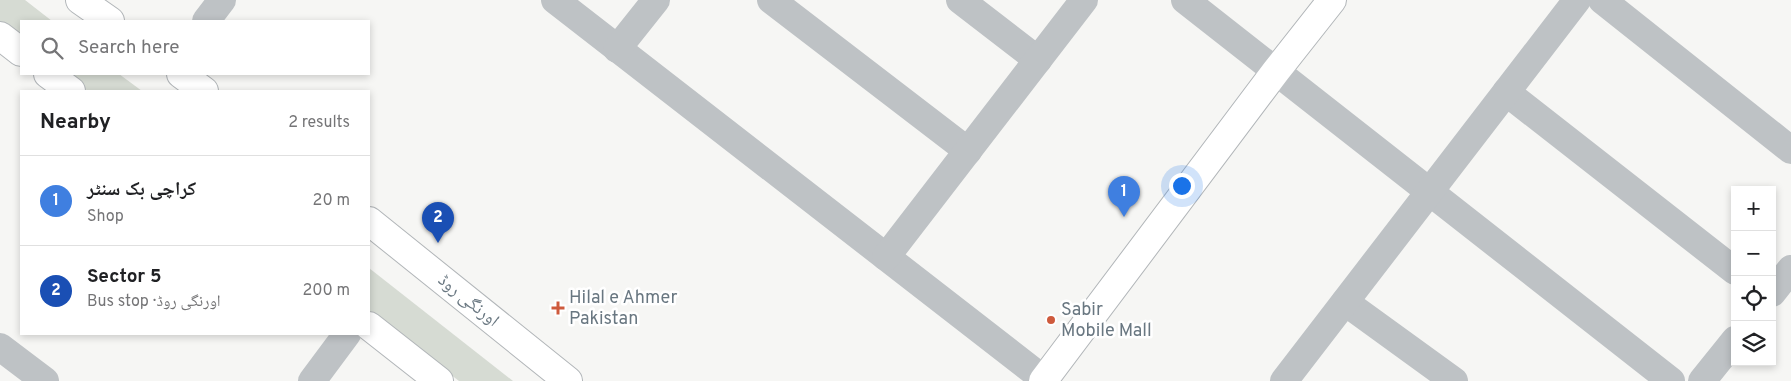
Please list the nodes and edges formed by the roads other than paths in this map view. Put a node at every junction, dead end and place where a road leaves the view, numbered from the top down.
1 (80, 0) edge
2 (222, 0) edge
3 (555, 0) edge
4 (656, 0) edge
5 (771, 0) edge
6 (960, 0) edge
7 (1084, 0) edge
8 (1185, 0) edge
9 (1332, 0) edge
10 (1577, 0) edge
11 (1602, 0) edge
12 (109, 20) edge
13 (207, 20) edge
14 (0, 36) edge
15 (617, 49) junction
16 (20, 51) edge
17 (1038, 60) junction
18 (1276, 71) junction
19 (49, 75) edge
20 (182, 75) edge
21 (70, 90) edge
22 (203, 90) edge
23 (1506, 92) junction
24 (968, 150) junction
25 (1791, 150) edge
26 (1430, 192) junction
27 (370, 222) edge
28 (886, 257) junction
29 (1731, 268) edge
30 (1791, 269) edge
31 (1776, 287) edge
32 (1345, 302) junction
33 (370, 327) edge
34 (346, 335) edge
35 (1731, 345) edge
36 (0, 347) edge
37 (45, 381) edge
38 (312, 381) edge
39 (439, 381) edge
40 (568, 381) edge
41 (1045, 381) edge
42 (1284, 381) edge
43 (1454, 381) edge
44 (1671, 381) edge
45 (1702, 381) edge

1 - 12 main road
2 - 13 street
3 - 15 street
4 - 15 street
5 - 24 street
6 - 17 street
7 - 17 street
8 - 18 street
9 - 18 main road
10 - 23 street
11 - 25 street
14 - 16 main road
15 - 28 street
17 - 24 street
18 - 26 street
18 - 41 main road
19 - 21 main road
20 - 22 main road
23 - 26 street
23 - 29 street
24 - 28 street
26 - 32 street
26 - 44 street
27 - 40 main road, اورنگی روڈ
28 - 41 street
30 - 31 street
32 - 42 street
32 - 43 street
33 - 39 main road
34 - 38 street
35 - 45 street
36 - 37 street

